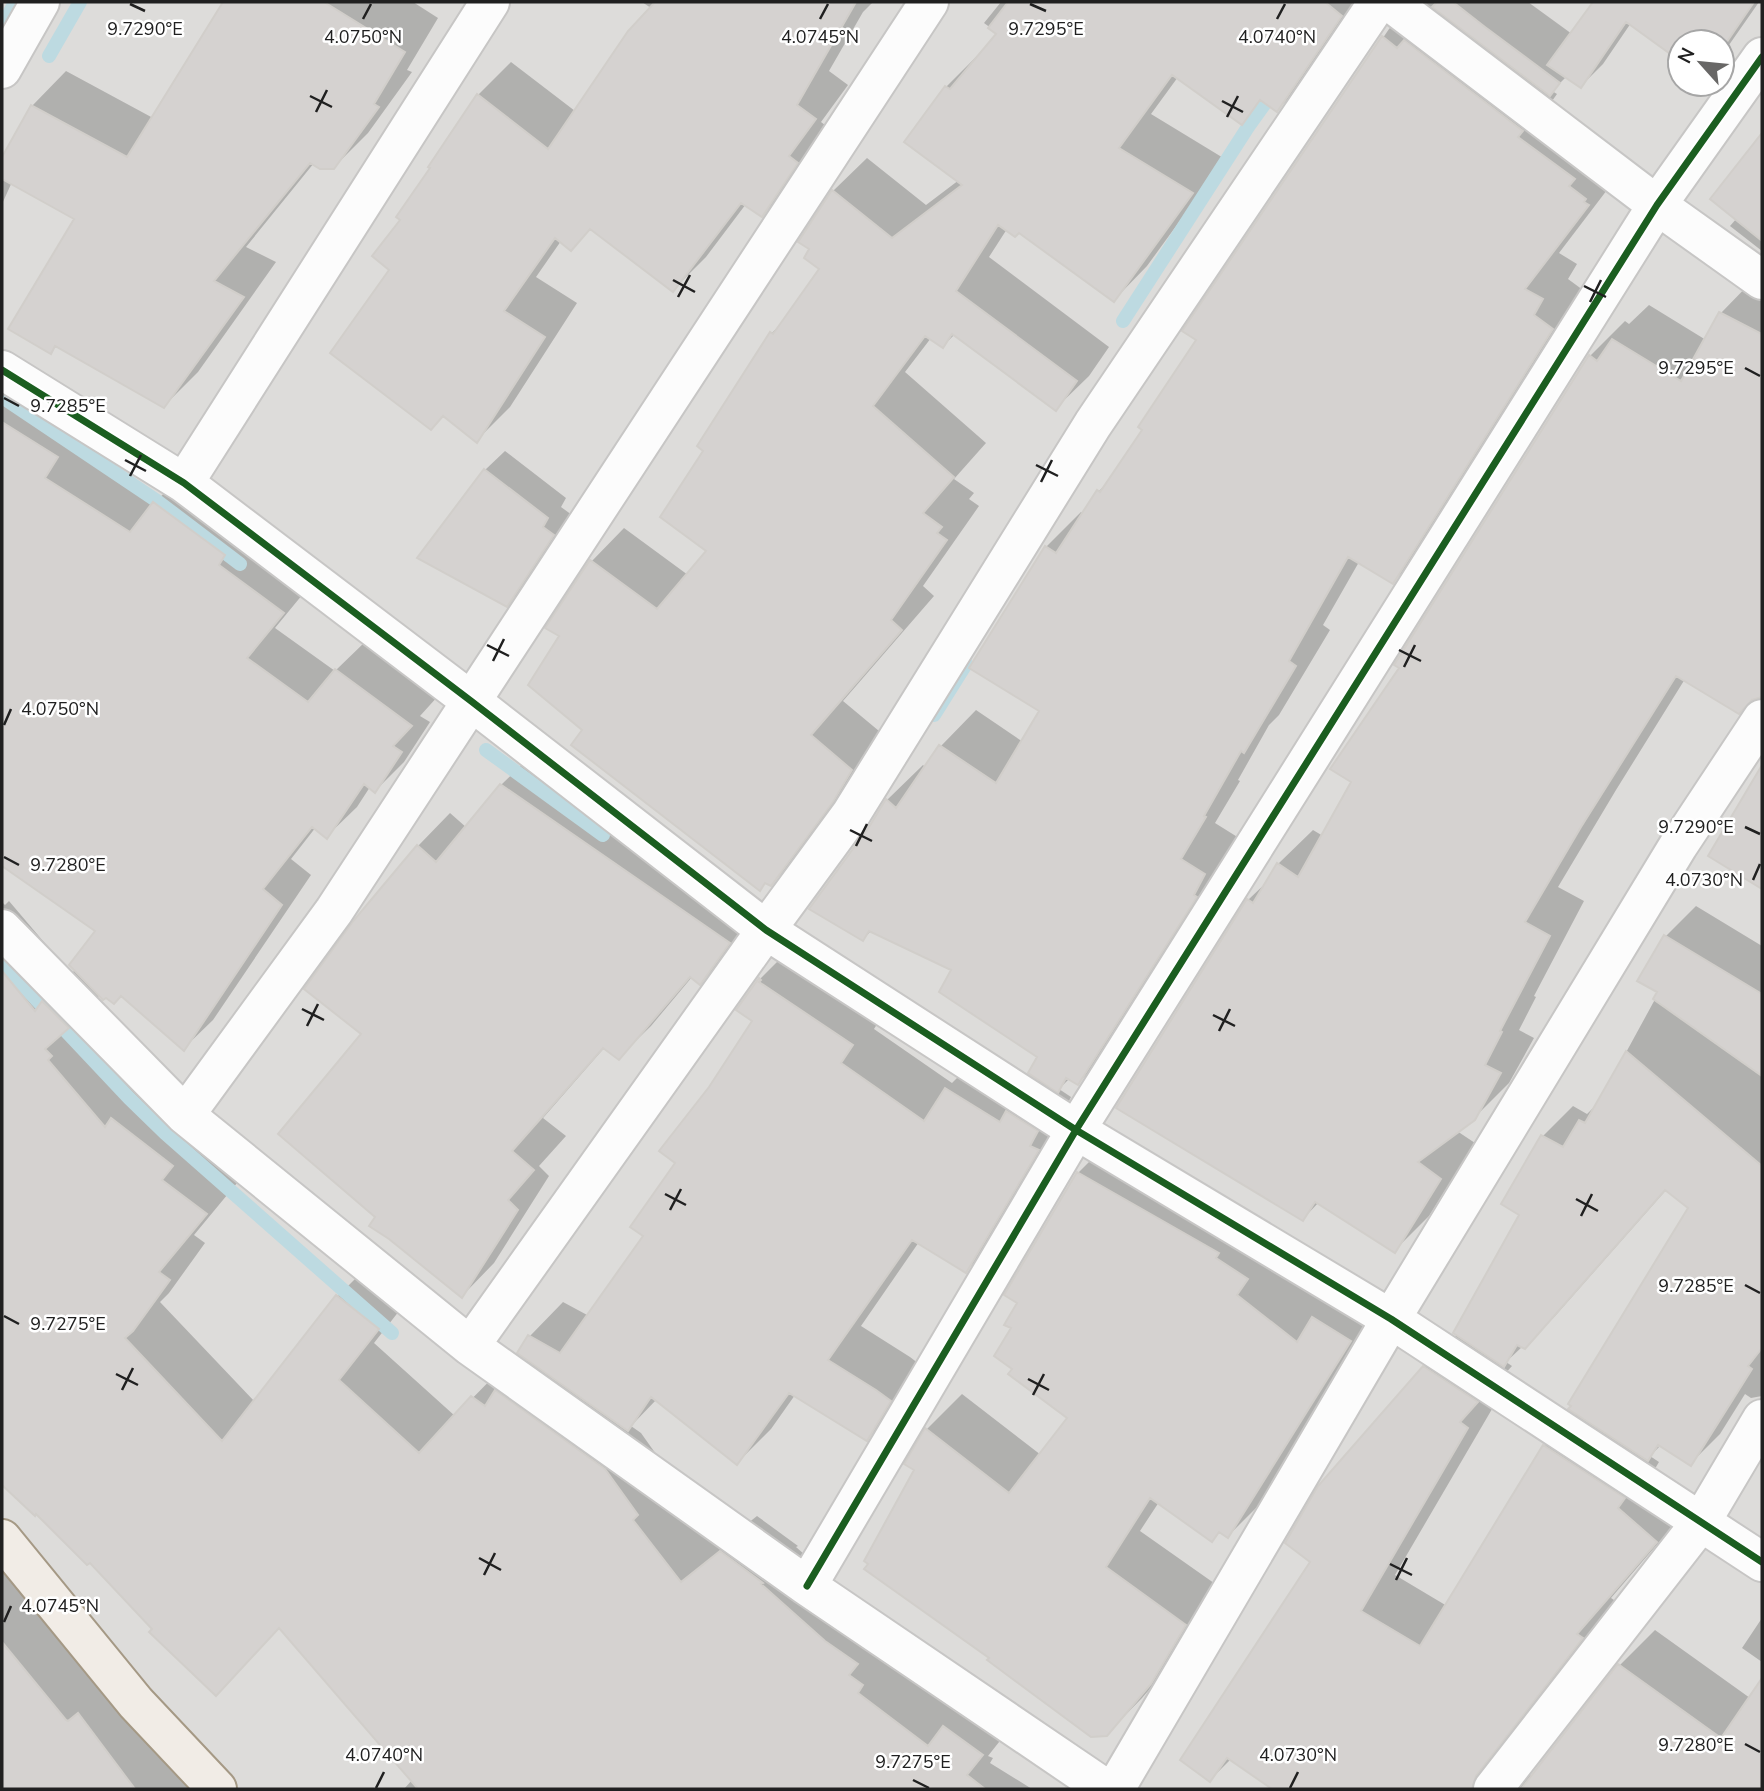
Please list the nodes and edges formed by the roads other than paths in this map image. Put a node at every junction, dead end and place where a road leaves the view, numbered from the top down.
1 (40, 2) edge
2 (490, 2) edge
3 (929, 2) edge
4 (1378, 2) edge
5 (1390, 2) edge
6 (1762, 57) edge
7 (2, 69) edge
8 (1657, 205) junction
9 (1762, 280) edge
10 (2, 370) edge
11 (184, 483) junction
12 (471, 701) junction
13 (1762, 719) edge
14 (2, 929) edge
15 (766, 930) junction
16 (185, 1115) junction
17 (1076, 1130) junction
18 (1391, 1319) junction
19 (470, 1346) junction
20 (1762, 1419) edge
21 (1701, 1522) junction
22 (2, 1539) edge
23 (1762, 1562) edge
24 (807, 1586) junction
25 (217, 1789) edge
26 (1105, 1789) edge
27 (1115, 1789) edge
28 (1493, 1789) edge

1 - 7 street
2 - 11 street
3 - 12 street
4 - 15 street
5 - 8 street
6 - 8 street
8 - 9 street
8 - 17 street
10 - 11 street
11 - 12 street
12 - 15 street
12 - 16 street
13 - 18 street
14 - 16 street
15 - 17 street
15 - 19 street
16 - 19 street
17 - 18 street
17 - 24 street
18 - 21 street
18 - 27 street
19 - 24 street
20 - 21 street
21 - 23 street
21 - 28 street
22 - 25 main road
24 - 26 street

